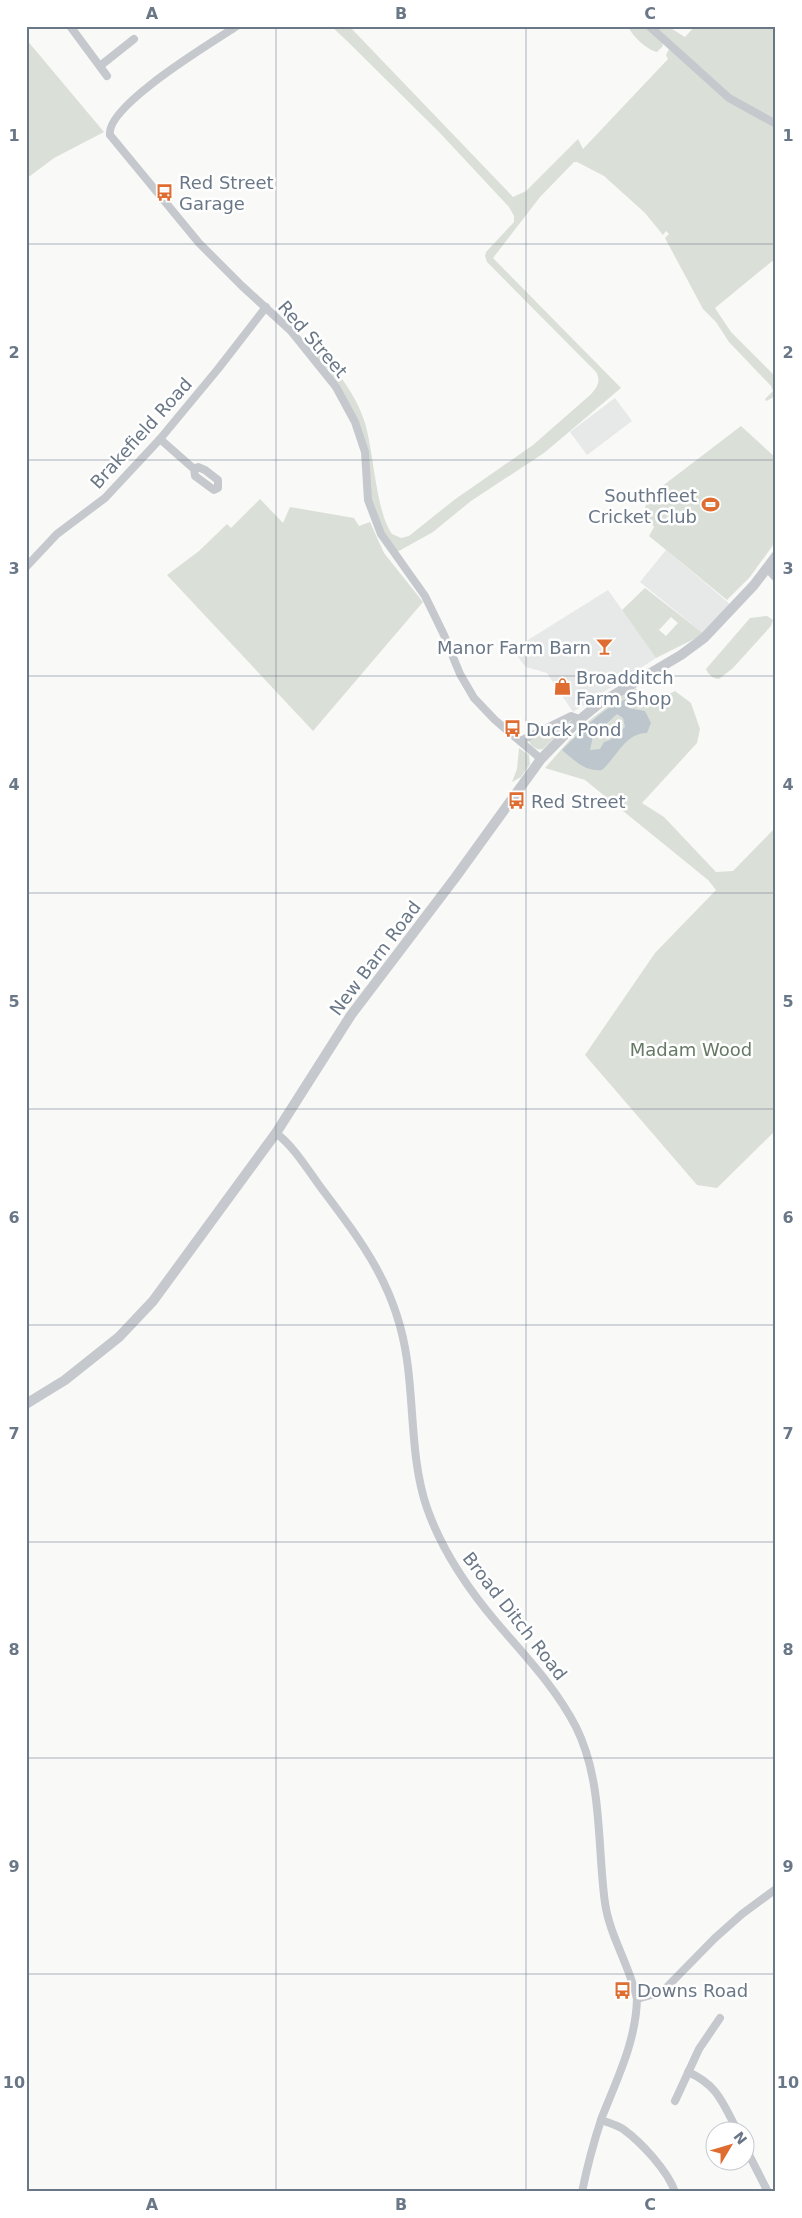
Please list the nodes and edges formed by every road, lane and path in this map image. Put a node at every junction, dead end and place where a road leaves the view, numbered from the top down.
1 (70, 26) edge
2 (237, 26) edge
3 (649, 26) edge
4 (134, 39) dead end
5 (100, 66) junction
6 (108, 76) dead end
7 (776, 124) edge
8 (266, 307) junction
9 (160, 439) junction
10 (194, 469) dead end
11 (776, 556) edge
12 (26, 568) edge
13 (767, 568) junction
14 (776, 578) edge
15 (580, 719) junction
16 (520, 741) junction
17 (541, 759) junction
18 (276, 1133) junction
19 (26, 1404) edge
20 (775, 1890) edge
21 (637, 1999) junction
22 (720, 2018) dead end
23 (688, 2072) junction
24 (675, 2101) dead end
25 (602, 2120) junction
26 (732, 2120) edge
27 (754, 2165) edge
28 (582, 2192) edge
29 (675, 2192) edge
30 (768, 2192) edge

1 - 5 street
2 - 8 street, Red Street
3 - 7 street
4 - 5 street
5 - 6 street
8 - 9 street, Brakefield Road
8 - 16 street, Red Street
9 - 10 street
9 - 12 street, Brakefield Road
11 - 13 street, New Barn Road
13 - 14 street
13 - 15 street, New Barn Road
15 - 16 street
15 - 17 street, New Barn Road
16 - 17 street, Red Street
17 - 18 street, New Barn Road
18 - 19 street, New Barn Road
18 - 21 street, Broad Ditch Road
20 - 21 street
21 - 25 street
22 - 23 street
23 - 24 street
23 - 26 street
25 - 28 street
25 - 29 street
27 - 30 street

